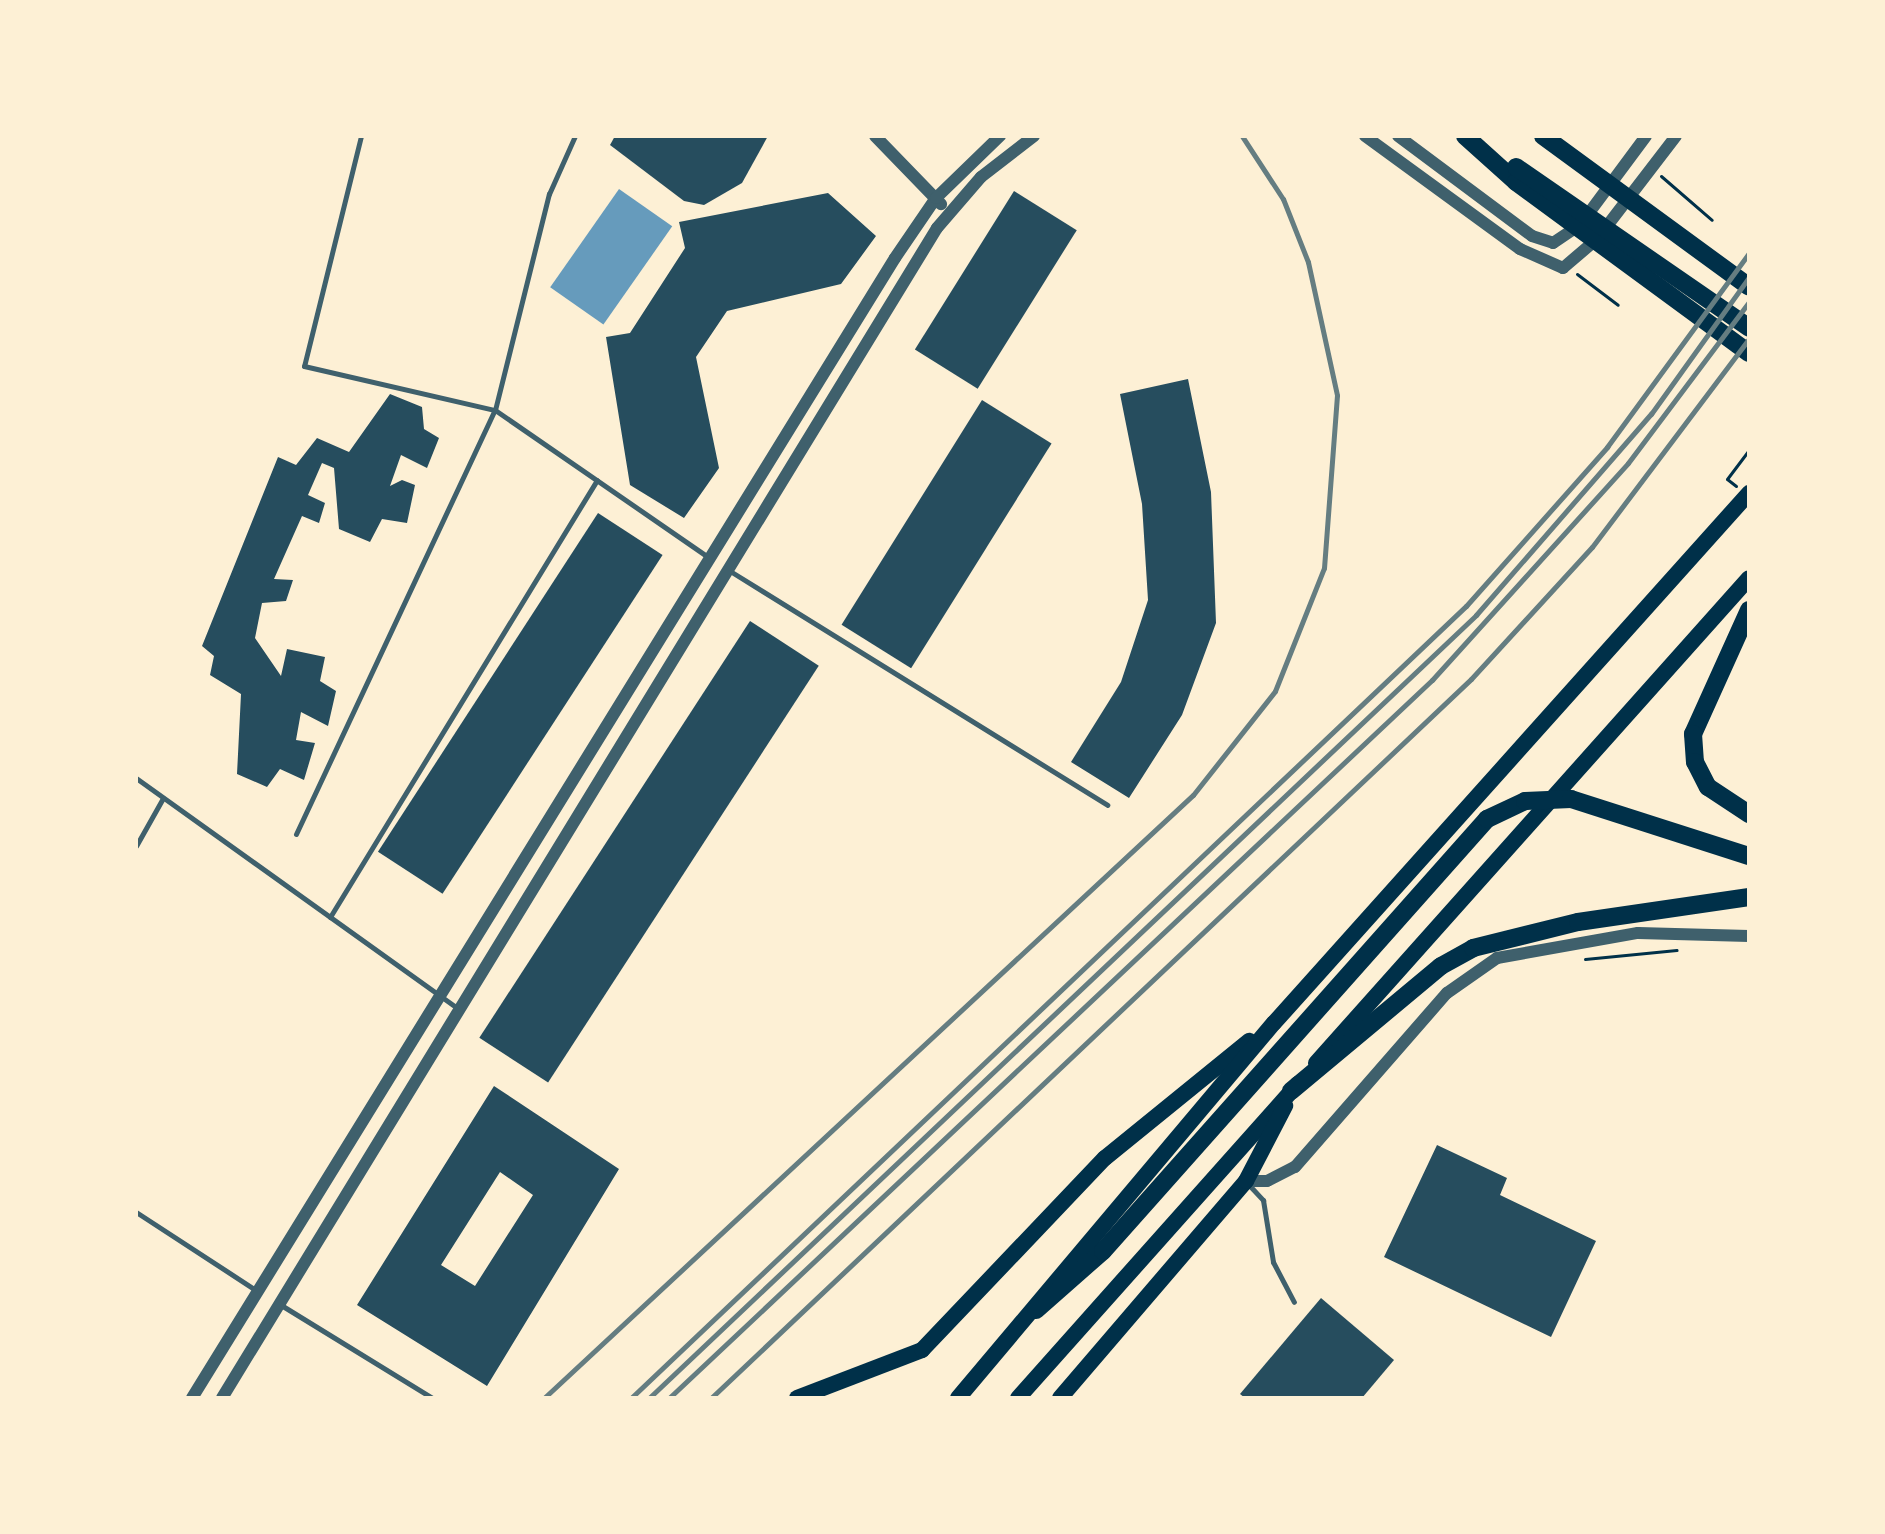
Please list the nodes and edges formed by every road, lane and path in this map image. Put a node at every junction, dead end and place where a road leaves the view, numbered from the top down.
1 (361, 136) edge
2 (575, 136) edge
3 (875, 136) edge
4 (1000, 136) edge
5 (1034, 136) edge
6 (1365, 136) edge
7 (1398, 136) edge
8 (1468, 136) edge
9 (1543, 136) edge
10 (1646, 136) edge
11 (1676, 136) edge
12 (1652, 168) junction
13 (936, 198) junction
14 (950, 211) junction
15 (1712, 220) dead end
16 (1563, 268) junction
17 (1749, 287) edge
18 (1618, 305) dead end
19 (1749, 328) edge
20 (1749, 353) edge
21 (495, 410) junction
22 (1749, 450) edge
23 (1727, 479) dead end
24 (597, 480) junction
25 (1749, 493) edge
26 (709, 557) junction
27 (730, 571) junction
28 (1749, 578) edge
29 (1749, 610) edge
30 (136, 778) edge
31 (163, 798) junction
32 (1107, 805) dead end
33 (1749, 814) edge
34 (296, 834) dead end
35 (136, 846) edge
36 (1749, 856) edge
37 (1749, 897) edge
38 (330, 917) junction
39 (1749, 936) edge
40 (1666, 951) dead end
41 (1577, 959) dead end
42 (441, 997) junction
43 (463, 1011) junction
44 (1274, 1023) junction
45 (1291, 1091) junction
46 (1246, 1181) junction
47 (136, 1212) edge
48 (258, 1292) junction
49 (1294, 1302) dead end
50 (281, 1304) junction
51 (1036, 1310) junction
52 (192, 1398) edge
53 (222, 1398) edge
54 (432, 1398) edge
55 (797, 1398) edge
56 (958, 1398) edge
57 (1018, 1398) edge
58 (1060, 1398) edge

1 - 21 lane
2 - 21 lane
3 - 13 street
4 - 13 street
5 - 14 street
6 - 16 street
7 - 10 street
8 - 19 highway
8 - 20 highway
9 - 17 highway
11 - 12 street
12 - 15 path
12 - 16 street
13 - 14 street
13 - 26 street
14 - 27 street
16 - 18 path
21 - 24 lane
21 - 34 lane
22 - 23 path
24 - 26 lane
24 - 38 lane
25 - 44 highway
26 - 42 street
27 - 32 lane
27 - 43 street
28 - 45 highway
29 - 33 highway
30 - 31 lane
31 - 35 lane
31 - 38 lane
36 - 51 highway
37 - 45 highway
38 - 42 lane
39 - 46 street
40 - 41 path
42 - 43 lane
42 - 48 street
43 - 50 street
44 - 51 highway
44 - 55 highway
45 - 46 highway
45 - 57 highway
46 - 49 lane
46 - 58 highway
47 - 48 lane
48 - 52 street
50 - 53 street
50 - 54 lane
51 - 56 highway

